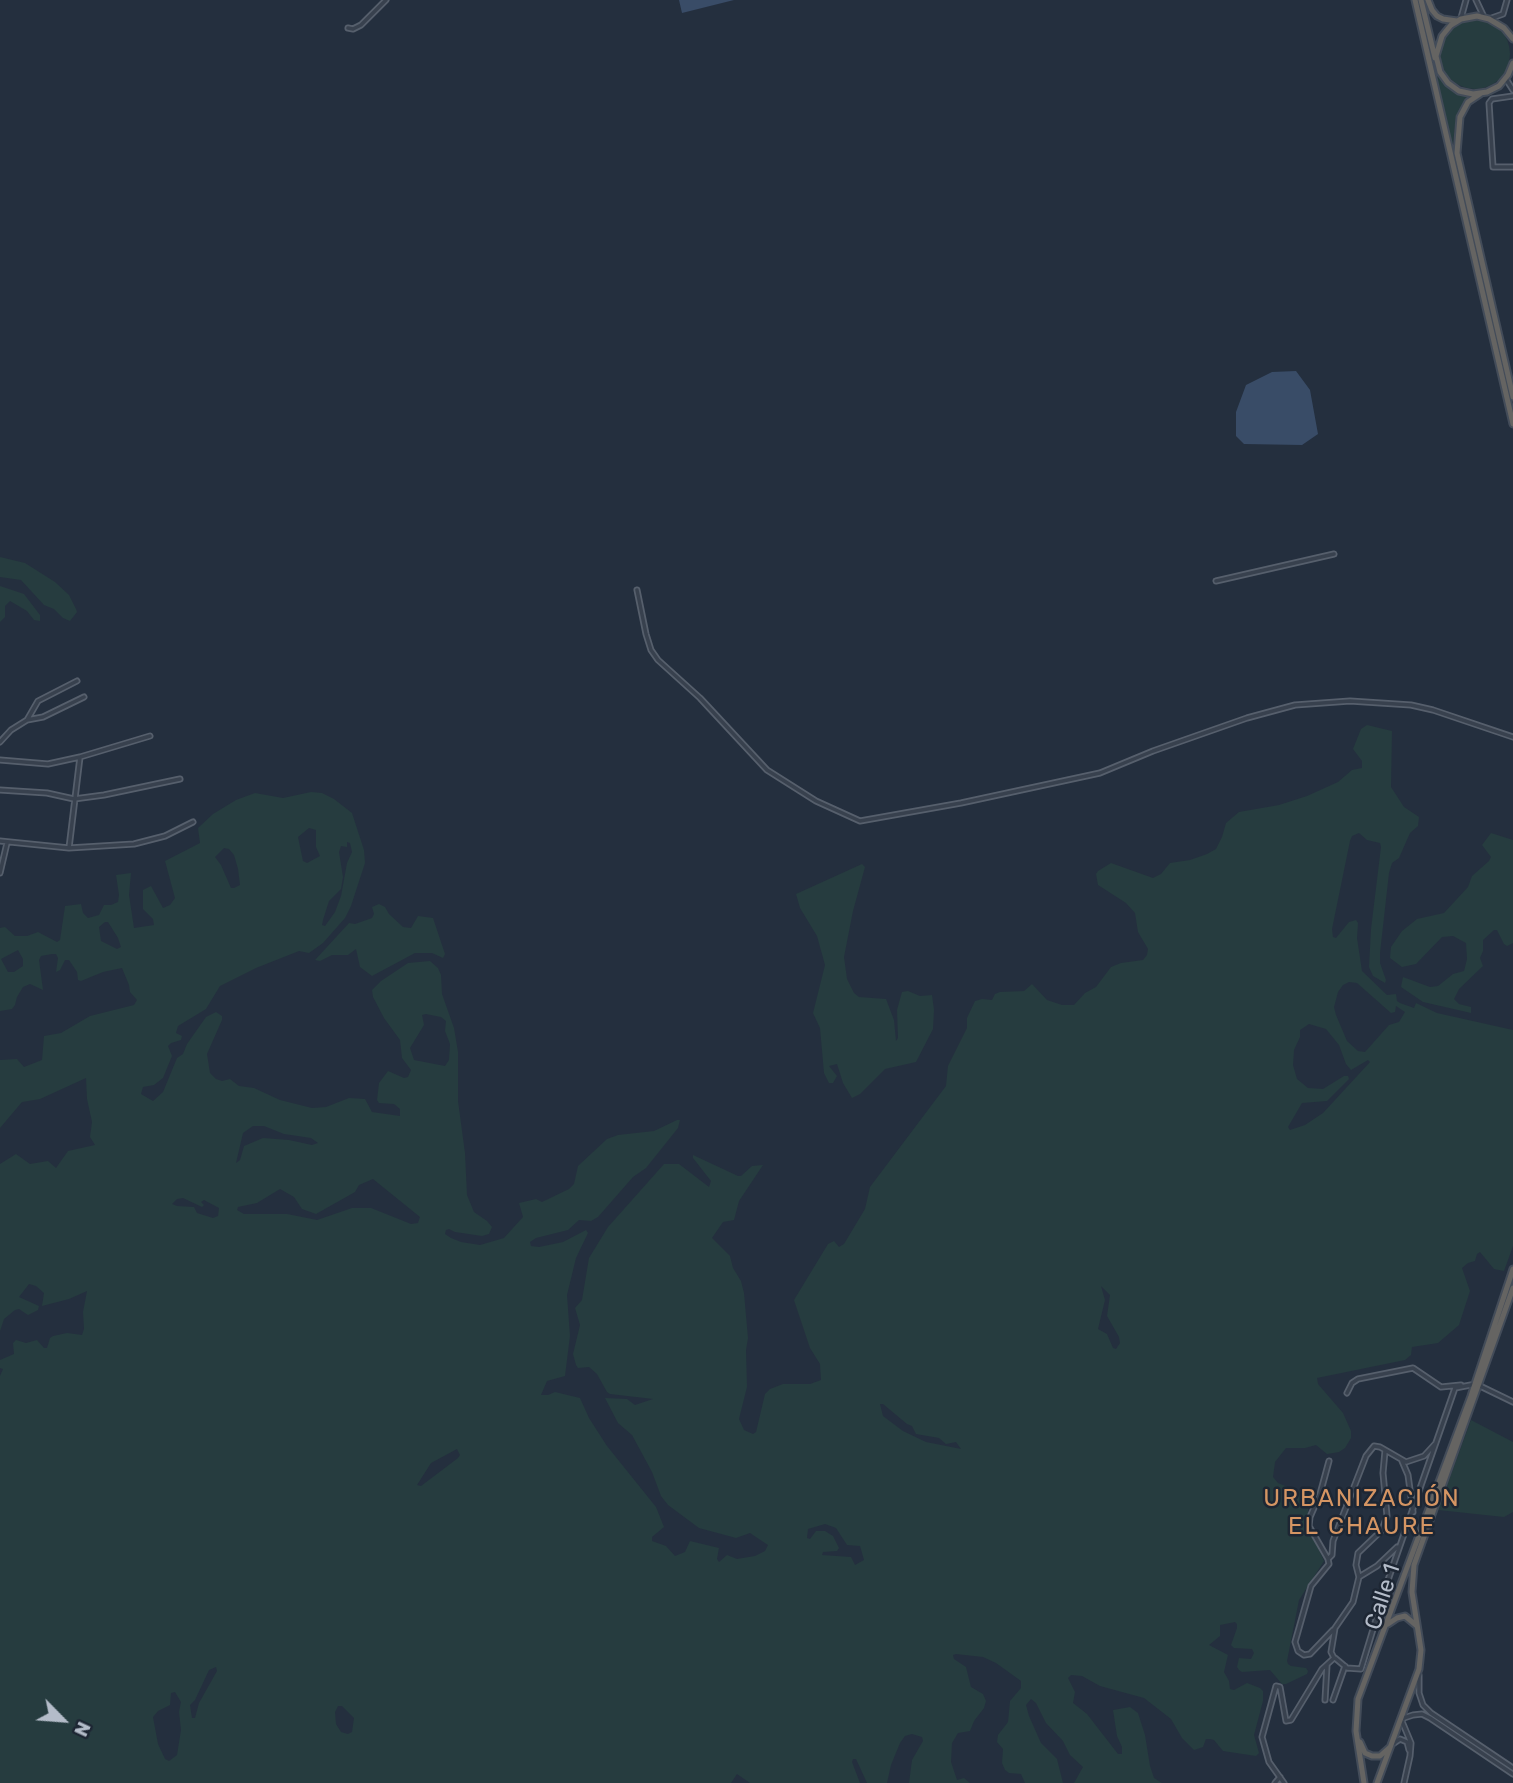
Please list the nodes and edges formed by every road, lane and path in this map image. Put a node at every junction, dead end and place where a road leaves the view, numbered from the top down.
1 (386, 0) edge
2 (1415, 0) edge
3 (1421, 0) edge
4 (1428, 0) edge
5 (1466, 0) edge
6 (1476, 0) edge
7 (1507, 0) edge
8 (1487, 18) junction
9 (1459, 20) junction
10 (348, 28) dead end
11 (1513, 39) edge
12 (1513, 63) edge
13 (1437, 64) junction
14 (1506, 79) junction
15 (1435, 88) junction
16 (1513, 90) edge
17 (1480, 94) junction
18 (1513, 96) edge
19 (1513, 167) edge
20 (1513, 397) edge
21 (1513, 424) edge
22 (1334, 554) dead end
23 (1216, 581) dead end
24 (637, 590) dead end
25 (77, 681) dead end
26 (84, 697) dead end
27 (27, 720) junction
28 (150, 736) dead end
29 (1513, 737) edge
30 (0, 742) edge
31 (80, 757) junction
32 (0, 760) edge
33 (180, 779) dead end
34 (0, 790) edge
35 (74, 799) junction
36 (192, 822) dead end
37 (0, 841) edge
38 (7, 843) junction
39 (69, 848) junction
40 (0, 873) edge
41 (1513, 1269) edge
42 (1513, 1288) edge
43 (1465, 1384) junction
44 (1478, 1385) junction
45 (1347, 1393) dead end
46 (1469, 1401) junction
47 (1513, 1402) edge
48 (1436, 1442) junction
49 (1385, 1451) junction
50 (1402, 1460) junction
51 (1329, 1461) dead end
52 (1413, 1513) junction
53 (1402, 1539) junction
54 (1328, 1559) junction
55 (1359, 1577) junction
56 (1385, 1627) junction
57 (1335, 1628) junction
58 (1419, 1628) junction
59 (1334, 1658) junction
60 (1327, 1665) junction
61 (1345, 1666) junction
62 (1419, 1669) junction
63 (1325, 1700) dead end
64 (1334, 1700) dead end
65 (1401, 1719) junction
66 (1356, 1725) junction
67 (1391, 1746) junction
68 (1410, 1756) junction
69 (1513, 1768) edge
70 (1513, 1774) edge
71 (1280, 1777) junction
72 (1275, 1783) edge
73 (1284, 1783) edge
74 (1364, 1783) edge
75 (1377, 1783) edge
76 (1404, 1783) edge

1 - 10 street
2 - 15 highway
3 - 13 highway
4 - 9 highway
5 - 9 street
6 - 8 street
7 - 8 street
8 - 9 highway
8 - 11 highway
9 - 13 highway
12 - 14 highway
13 - 15 highway
13 - 17 highway
14 - 16 street
14 - 17 highway
15 - 21 highway
17 - 20 highway
18 - 19 street
22 - 23 street
24 - 29 street
25 - 27 street
26 - 27 street
27 - 30 street
28 - 31 street
31 - 32 street
31 - 35 street
33 - 35 street
34 - 35 street
35 - 39 street
36 - 39 street
37 - 38 street
38 - 39 street
38 - 40 street
41 - 44 highway
42 - 44 highway
43 - 44 street
43 - 45 street
43 - 46 street
43 - 48 street, Calle 1
44 - 46 highway
44 - 47 street
44 - 58 highway
46 - 56 highway
48 - 50 street
48 - 52 street, Calle 1
49 - 50 street
49 - 54 street
49 - 55 street
50 - 52 street
51 - 54 street
52 - 53 street, Calle 1
53 - 55 street
53 - 61 street, Calle 1
54 - 57 street
55 - 57 street
56 - 58 highway
56 - 66 highway
57 - 59 street
58 - 62 highway
59 - 60 street
59 - 61 street
60 - 63 street
60 - 71 street
61 - 64 street
62 - 65 highway
62 - 69 street
65 - 67 highway
65 - 68 street
65 - 70 street
66 - 67 highway
66 - 74 highway
67 - 68 street
67 - 75 highway
68 - 76 street
71 - 72 street
71 - 73 street

